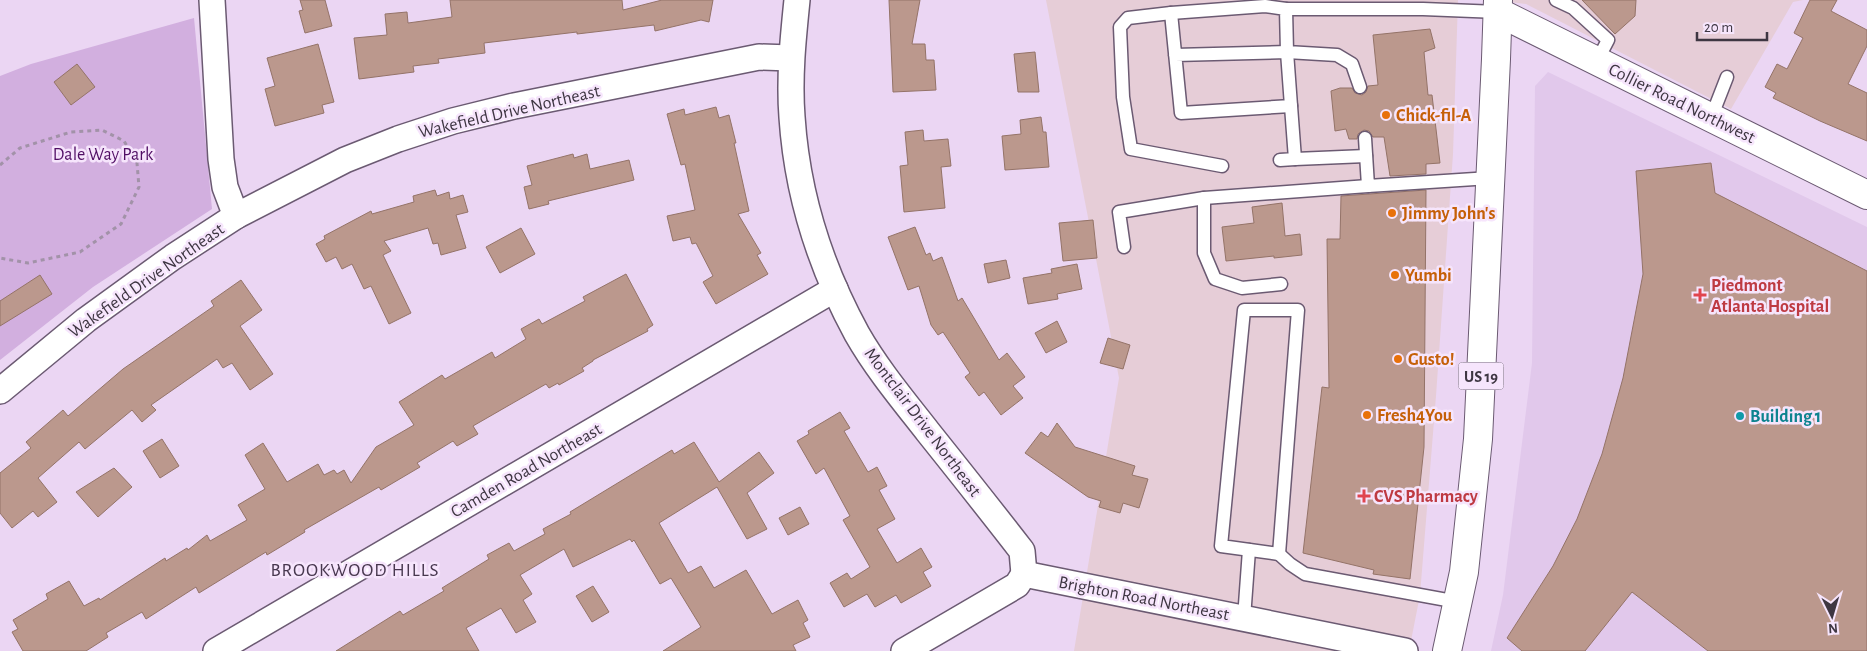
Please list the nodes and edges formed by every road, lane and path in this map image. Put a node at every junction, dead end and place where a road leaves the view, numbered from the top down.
1 (212, 0) edge
2 (797, 0) edge
3 (1556, 0) edge
4 (1577, 4) edge
5 (1498, 6) edge
6 (1286, 9) junction
7 (1171, 12) junction
8 (1287, 52) junction
9 (1175, 56) junction
10 (791, 58) junction
11 (1597, 61) junction
12 (1727, 77) dead end
13 (1360, 87) dead end
14 (1292, 106) junction
15 (1711, 118) junction
16 (1365, 138) dead end
17 (1366, 156) junction
18 (1280, 160) dead end
19 (1295, 160) junction
20 (0, 165) edge
21 (1222, 166) dead end
22 (1490, 178) junction
23 (1368, 186) junction
24 (1867, 195) edge
25 (1204, 198) junction
26 (236, 216) junction
27 (1124, 247) dead end
28 (0, 258) edge
29 (1281, 284) dead end
30 (835, 290) junction
31 (0, 391) edge
32 (1249, 550) junction
33 (1279, 554) junction
34 (1024, 574) junction
35 (1458, 602) junction
36 (1244, 618) junction
37 (216, 651) edge
38 (904, 651) edge
39 (1405, 651) edge
40 (1447, 651) edge

1 - 26 street
2 - 10 street, Montclair Drive Northeast
3 - 4 lane
4 - 11 lane
5 - 6 lane
5 - 11 main road, Collier Road Northwest
5 - 22 main road, US 19
6 - 7 lane
6 - 8 lane
7 - 9 lane
7 - 21 lane
8 - 9 lane
8 - 13 lane
8 - 14 lane
9 - 14 lane
10 - 26 street, Wakefield Drive Northeast
10 - 30 street, Montclair Drive Northeast
11 - 15 main road, Collier Road Northwest
12 - 15 lane
14 - 19 lane
15 - 24 main road, Collier Road Northwest
16 - 17 lane
17 - 19 lane
17 - 23 lane
18 - 19 lane
20 - 28 path
22 - 23 lane
22 - 35 main road, US 19
23 - 25 lane
25 - 27 lane
25 - 29 lane
26 - 31 street, Wakefield Drive Northeast
30 - 34 street, Montclair Drive Northeast
30 - 37 street, Camden Road Northeast
32 - 33 lane
32 - 33 lane
32 - 36 lane
33 - 35 lane
34 - 36 street, Brighton Road Northeast
34 - 38 street
35 - 40 main road, US 19
36 - 39 street, Brighton Road Northeast

